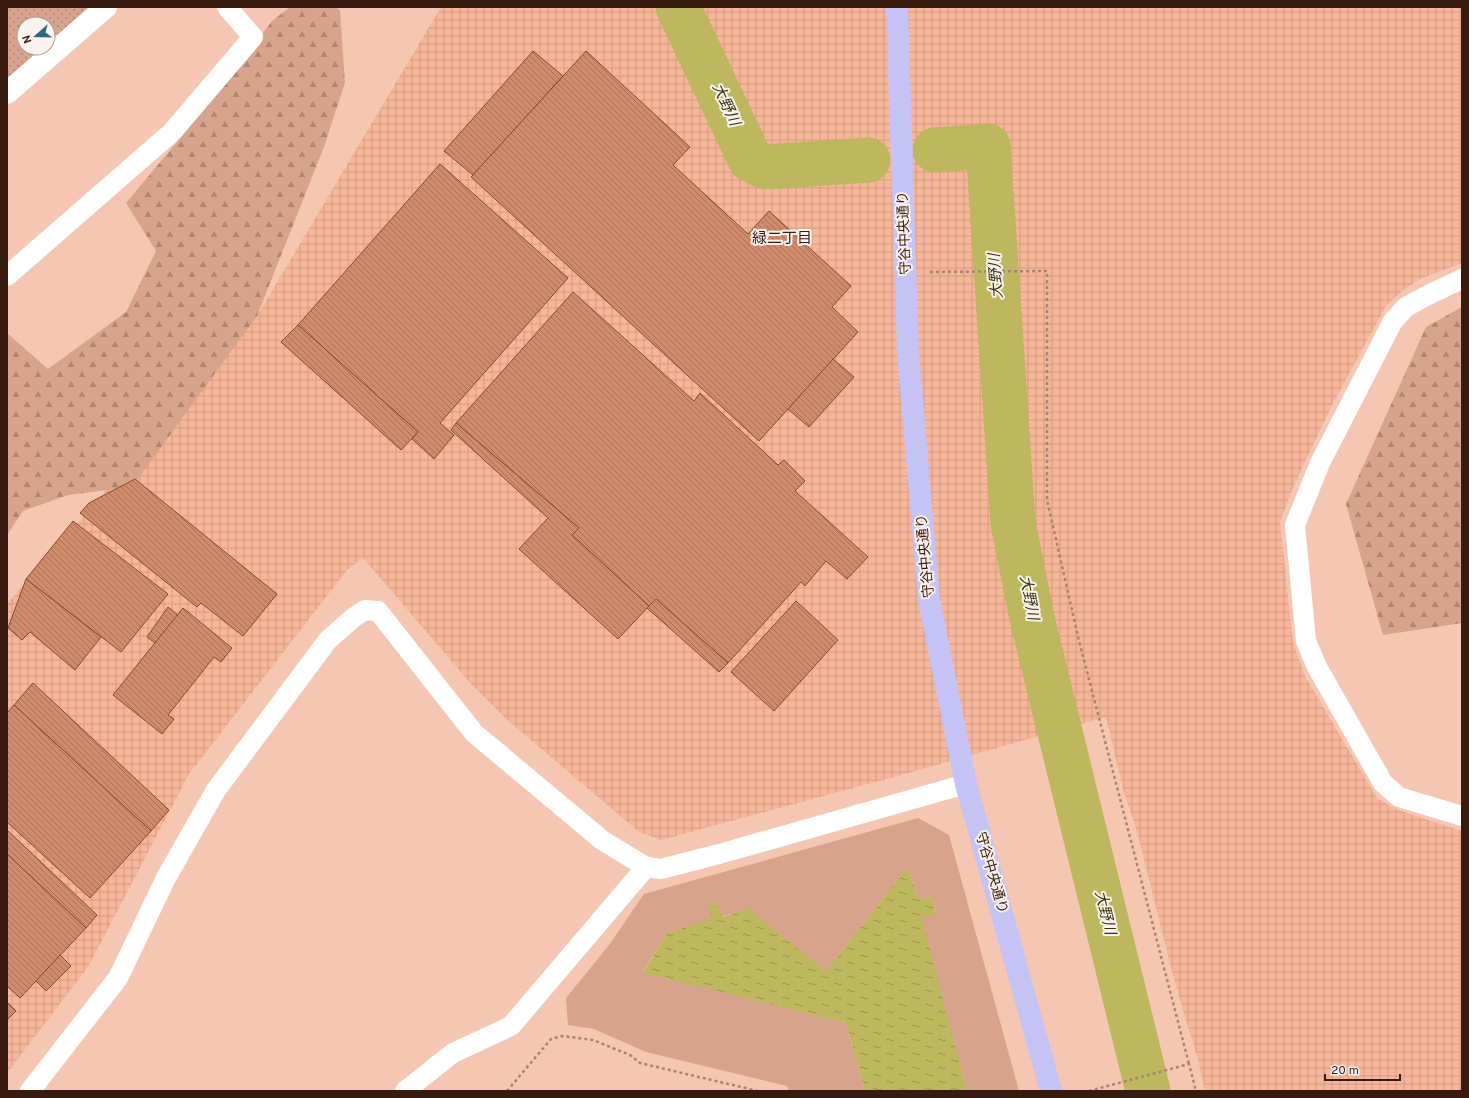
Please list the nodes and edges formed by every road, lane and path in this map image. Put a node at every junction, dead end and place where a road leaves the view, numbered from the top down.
1 (106, 7) edge
2 (227, 7) edge
3 (897, 7) edge
4 (7, 93) edge
5 (957, 272) dead end
6 (7, 276) edge
7 (1462, 279) edge
8 (966, 784) junction
9 (1462, 816) edge
10 (646, 867) junction
11 (1189, 1064) junction
12 (30, 1091) edge
13 (405, 1091) edge
14 (507, 1091) edge
15 (758, 1091) edge
16 (1051, 1091) edge
17 (1089, 1091) edge
18 (1196, 1091) edge

1 - 4 street
2 - 6 street
3 - 8 main road, 守谷中央通り
5 - 11 path
7 - 9 street
8 - 10 street
8 - 16 main road, 守谷中央通り
10 - 12 street
10 - 13 street
11 - 17 path
11 - 18 path
14 - 15 path

